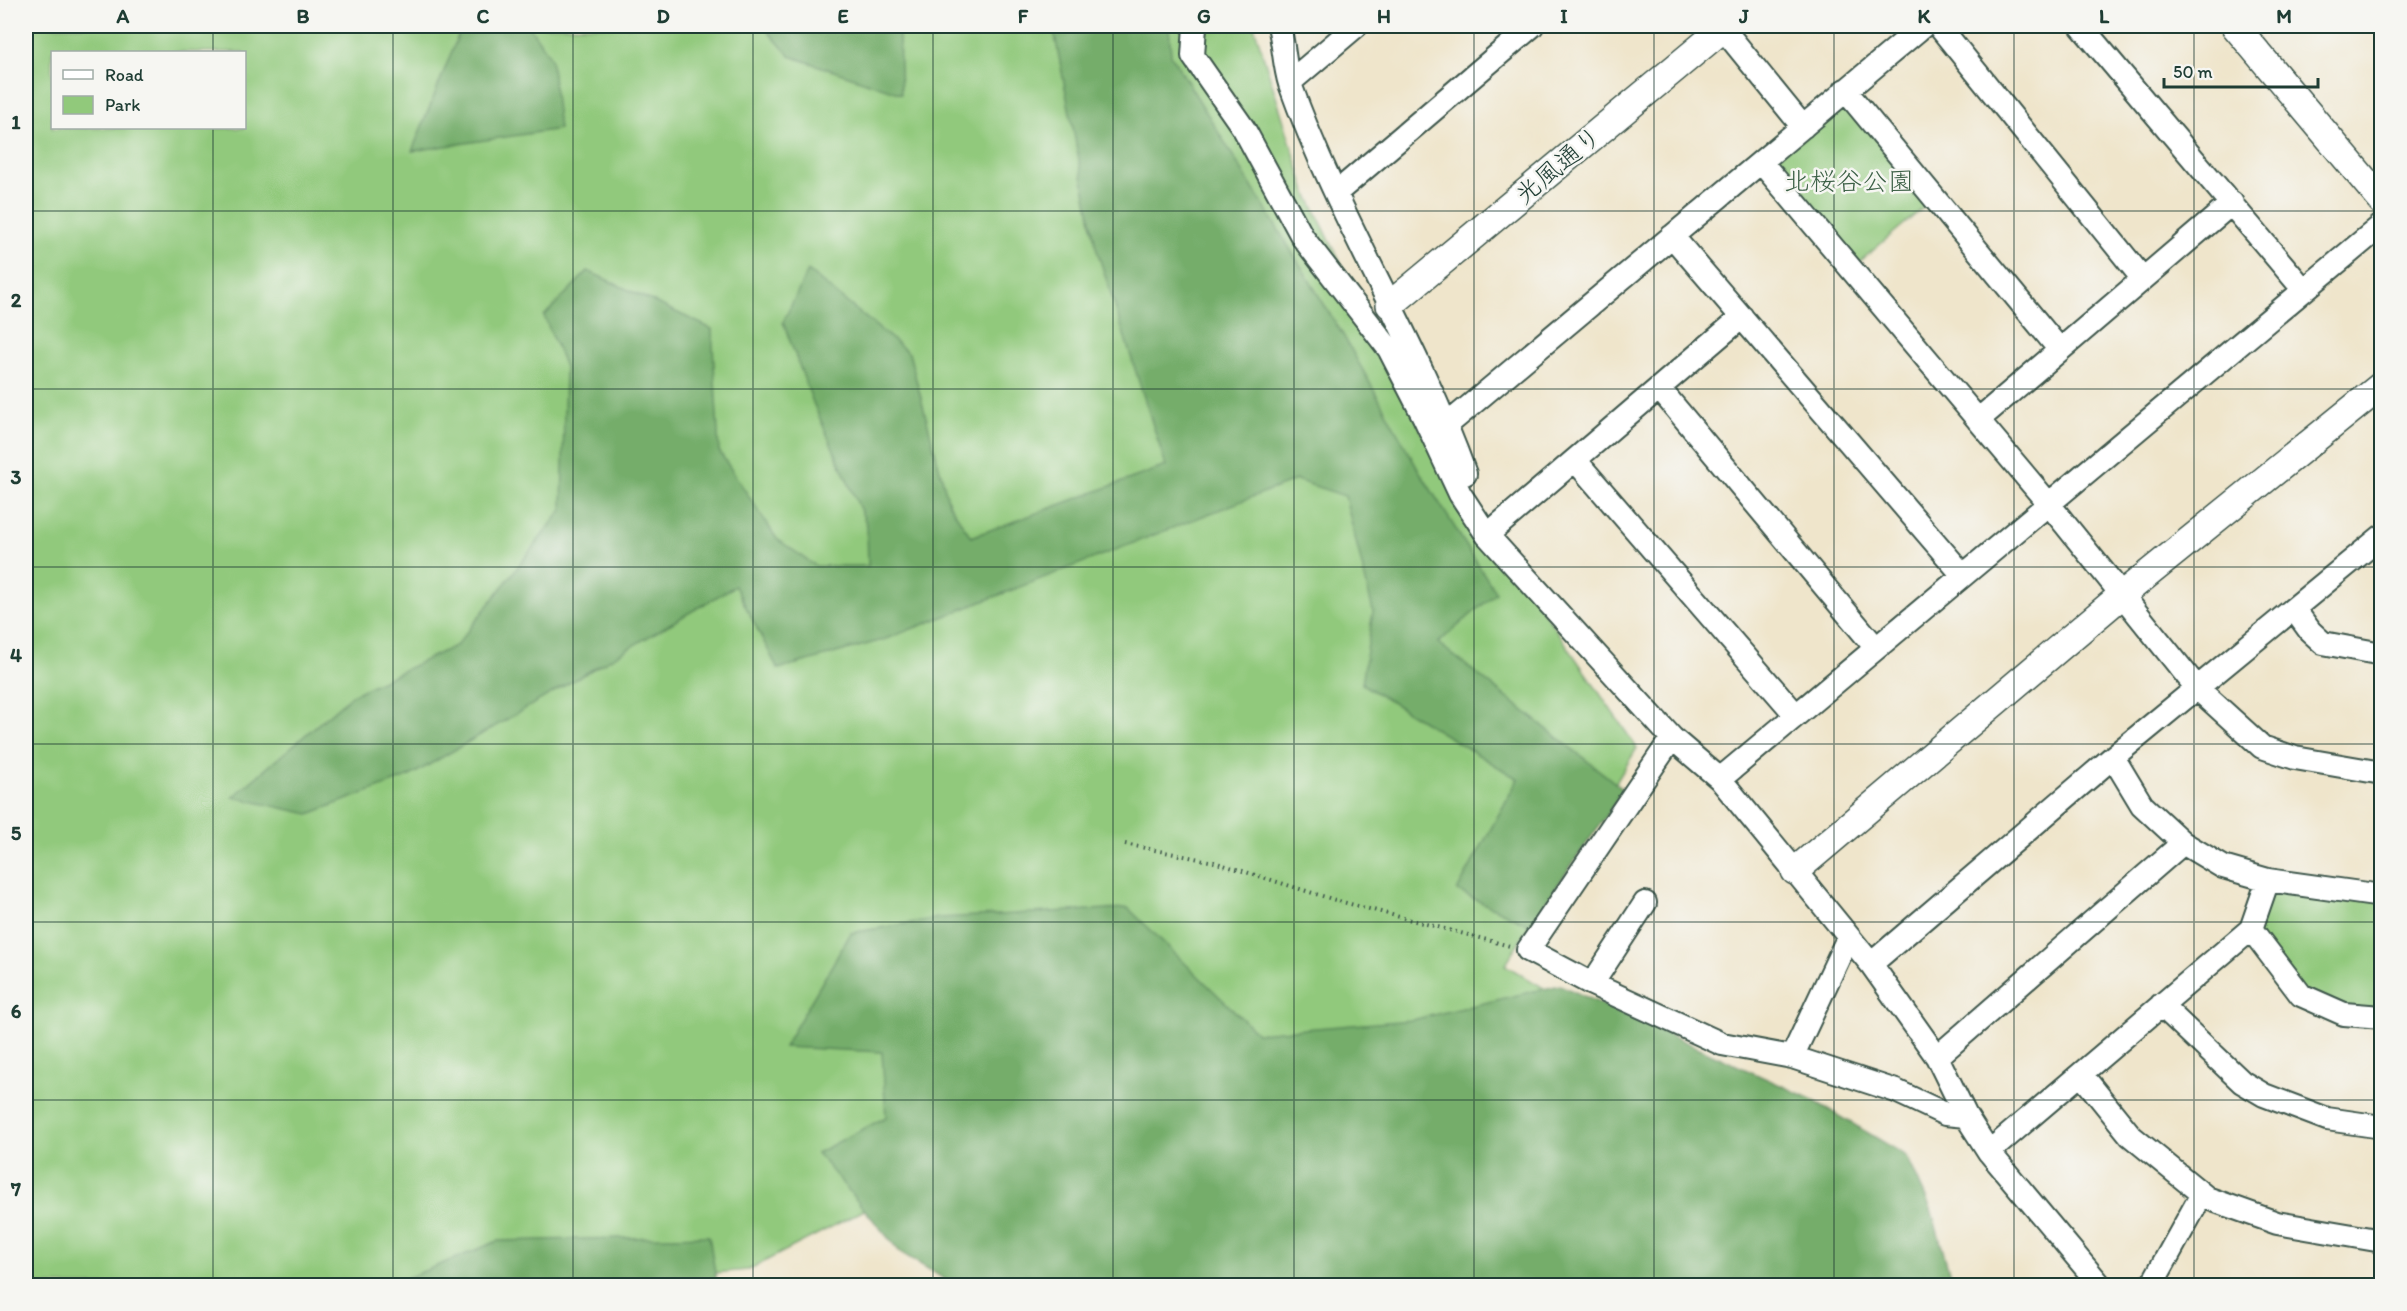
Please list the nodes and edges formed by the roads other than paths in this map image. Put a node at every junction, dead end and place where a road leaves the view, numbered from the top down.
1 (1195, 26) edge
2 (1279, 26) edge
3 (1356, 26) edge
4 (1532, 26) edge
5 (1723, 26) edge
6 (1923, 26) edge
7 (1939, 26) edge
8 (2081, 26) edge
9 (2235, 26) edge
10 (1290, 81) junction
11 (1845, 90) junction
12 (1803, 127) junction
13 (1761, 162) junction
14 (1336, 193) junction
15 (2382, 201) edge
16 (2232, 202) junction
17 (2382, 225) edge
18 (1672, 236) junction
19 (2143, 279) junction
20 (2304, 290) junction
21 (1390, 305) junction
22 (1742, 317) junction
23 (2060, 350) junction
24 (2381, 386) edge
25 (1659, 388) junction
26 (1978, 420) junction
27 (1447, 425) junction
28 (1575, 460) junction
29 (2049, 503) junction
30 (1487, 535) junction
31 (2382, 536) edge
32 (1963, 575) junction
33 (2123, 594) junction
34 (2294, 609) junction
35 (1876, 648) junction
36 (2382, 654) edge
37 (2198, 688) junction
38 (1796, 715) junction
39 (1672, 738) junction
40 (2113, 757) junction
41 (2382, 773) edge
42 (1720, 779) junction
43 (2183, 843) junction
44 (1795, 871) junction
45 (2268, 880) junction
46 (2382, 896) edge
47 (1645, 903) dead end
48 (2251, 929) junction
49 (1848, 938) junction
50 (1871, 964) junction
51 (1593, 984) junction
52 (2162, 1005) junction
53 (2382, 1017) edge
54 (1792, 1057) junction
55 (1937, 1057) junction
56 (2081, 1074) junction
57 (1966, 1116) junction
58 (2382, 1127) edge
59 (1989, 1152) junction
60 (2202, 1194) junction
61 (2382, 1241) edge
62 (2101, 1286) edge
63 (2151, 1286) edge

1 - 30 street
2 - 10 street
3 - 10 street
4 - 14 street
5 - 12 street
5 - 21 street, 光風通り
6 - 11 street
7 - 19 street
8 - 16 street
9 - 15 street
10 - 14 street
11 - 12 street
11 - 23 street
12 - 13 street
13 - 18 street
13 - 26 street
14 - 21 street
16 - 19 street
16 - 20 street
17 - 20 street
18 - 22 street
18 - 27 street
19 - 23 street
20 - 29 street
21 - 27 street
22 - 25 street
22 - 32 street
23 - 26 street
24 - 33 street
25 - 28 street
25 - 35 street
26 - 29 street
27 - 30 street
28 - 30 street
28 - 38 street
29 - 32 street
29 - 33 street
30 - 39 street
31 - 34 street
32 - 35 street
33 - 37 street
33 - 44 street
34 - 36 street
34 - 37 street
35 - 38 street
37 - 40 street
37 - 41 street
38 - 42 street
39 - 42 street
39 - 51 street
40 - 43 street
40 - 50 street
42 - 44 street
43 - 45 street
43 - 55 street
44 - 49 street
45 - 46 street
45 - 48 street
47 - 51 street
48 - 52 street
48 - 53 street
49 - 50 street
49 - 54 street
50 - 55 street
51 - 54 street
52 - 56 street
52 - 58 street
54 - 57 street
55 - 57 street
56 - 59 street
56 - 60 street
57 - 59 street
59 - 62 street
60 - 61 street
60 - 63 street

